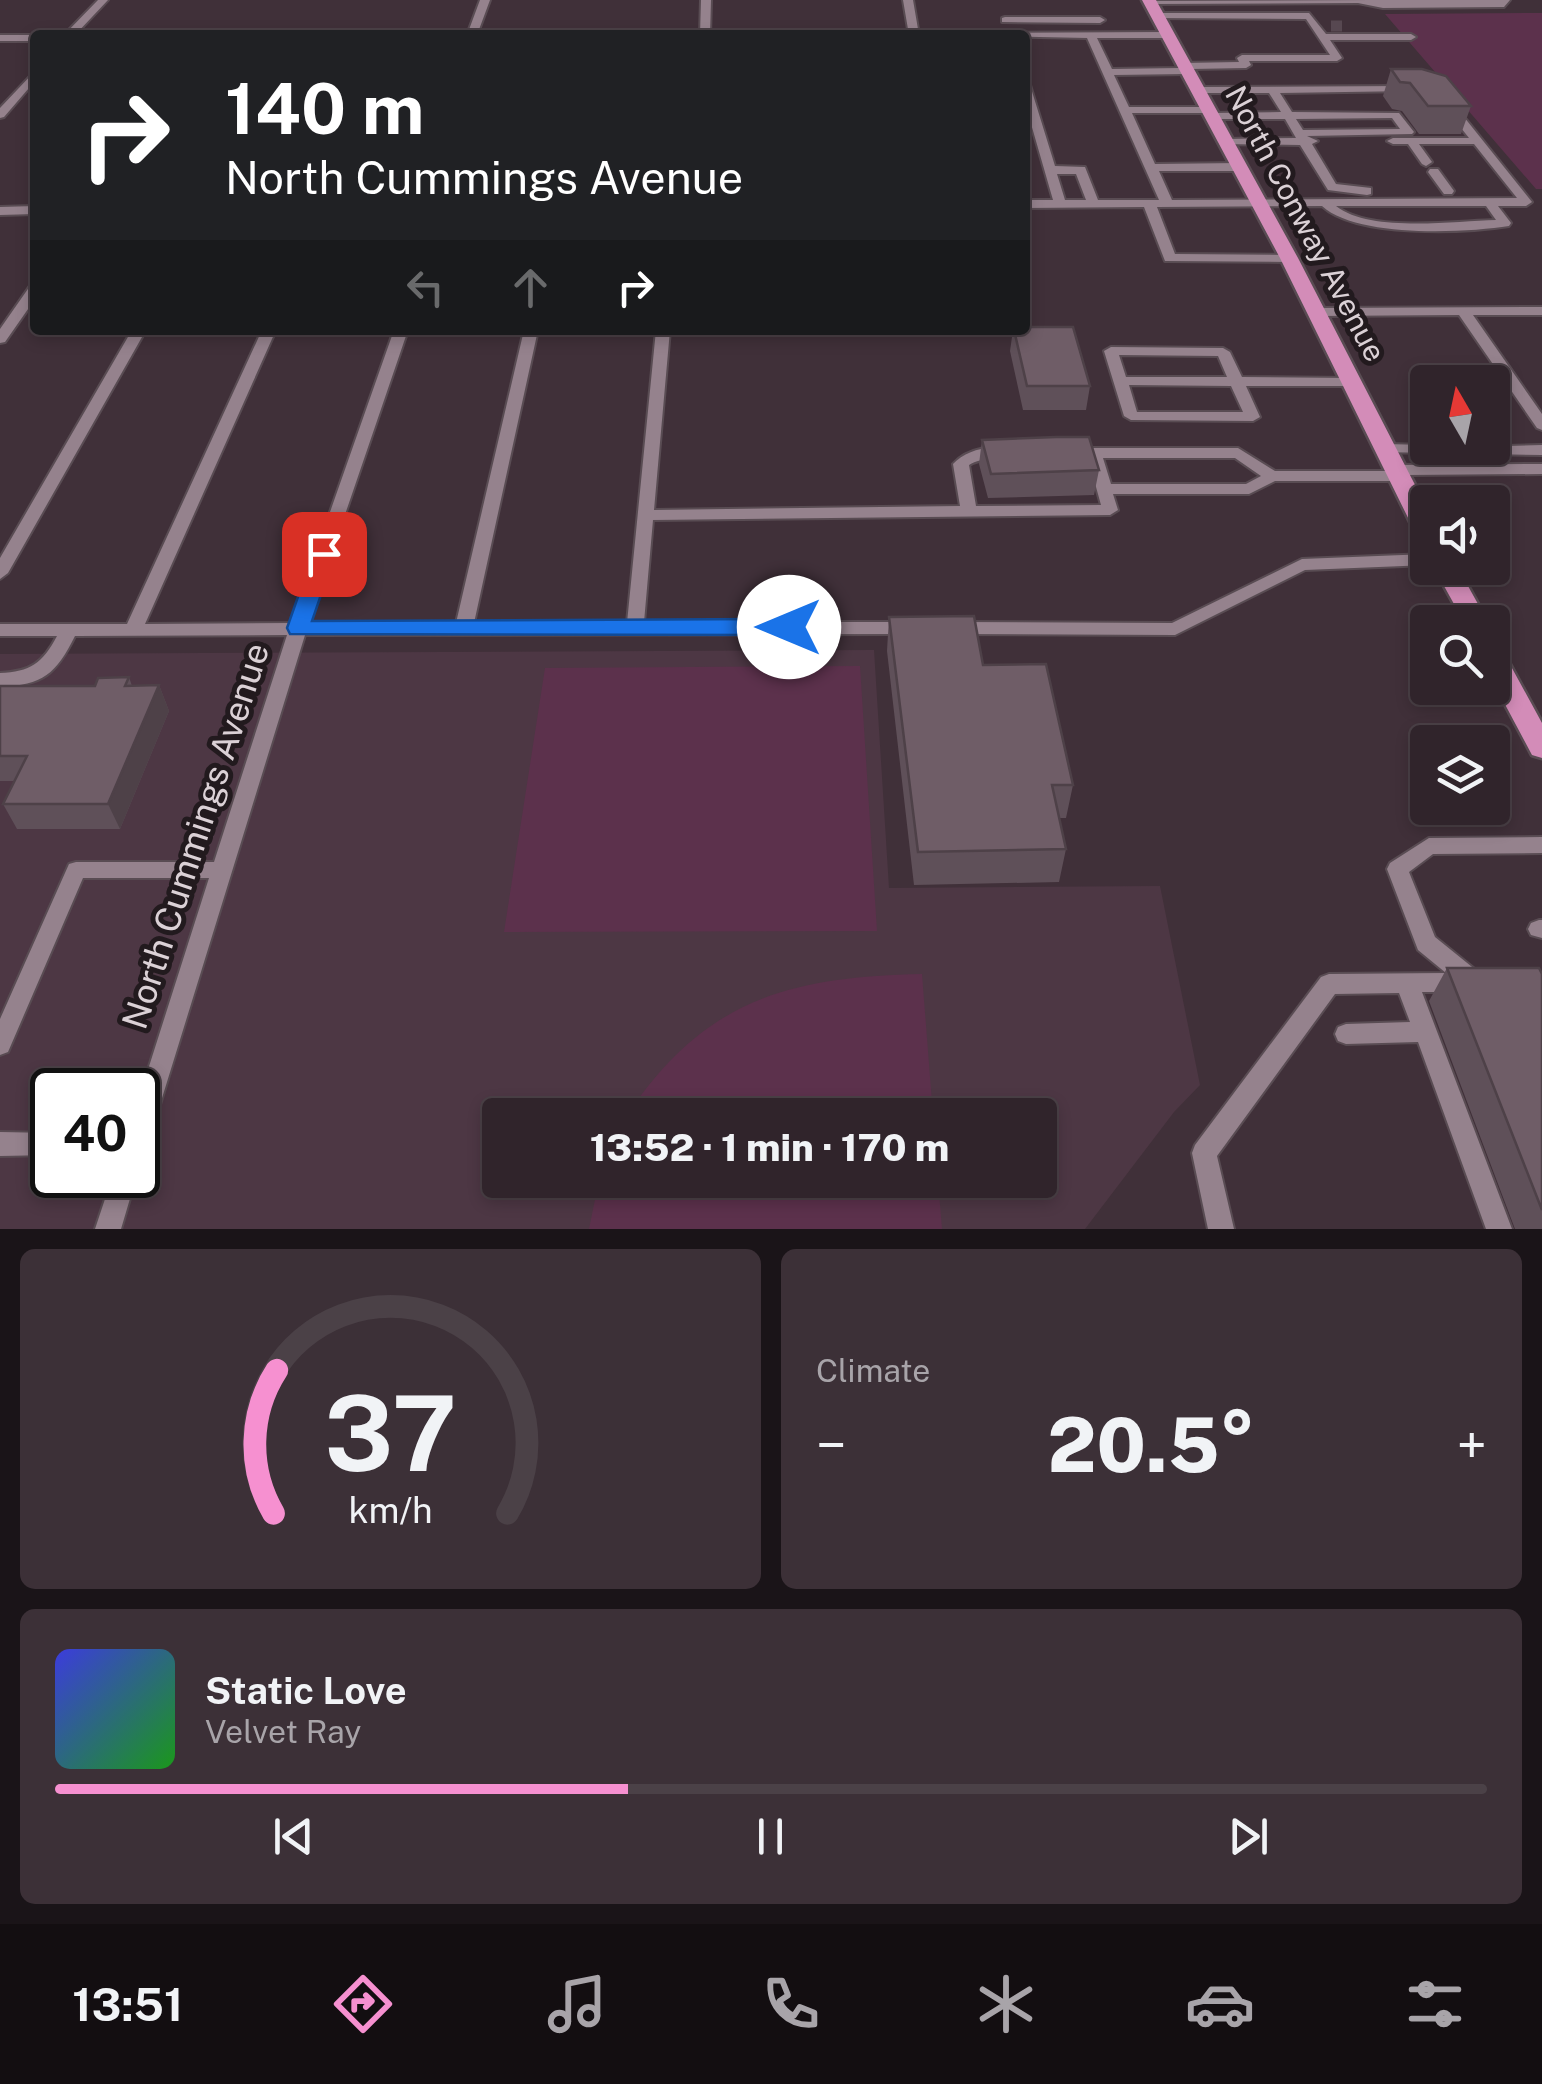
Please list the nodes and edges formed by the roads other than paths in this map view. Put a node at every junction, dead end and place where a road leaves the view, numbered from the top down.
1 (103, 0) edge
2 (485, 0) edge
3 (706, 0) edge
4 (908, 0) edge
5 (1218, 0) edge
6 (1317, 0) edge
7 (1506, 0) edge
8 (1152, 5) edge
9 (1316, 26) junction
10 (1331, 26) tunnel mouth
11 (1346, 26) tunnel mouth
12 (74, 30) edge
13 (474, 30) edge
14 (705, 30) edge
15 (913, 30) edge
16 (1008, 30) edge
17 (1030, 35) edge
18 (1092, 35) junction
19 (1106, 35) junction
20 (1166, 35) junction
21 (0, 38) edge
22 (30, 38) edge
23 (1324, 38) junction
24 (1185, 69) junction
25 (1108, 72) junction
26 (30, 80) edge
27 (1415, 89) edge
28 (1197, 90) junction
29 (1273, 90) junction
30 (1443, 98) edge
31 (1030, 102) edge
32 (1126, 110) junction
33 (1210, 113) junction
34 (0, 115) edge
35 (1289, 116) junction
36 (1301, 137) junction
37 (1411, 141) junction
38 (1477, 141) junction
39 (1226, 142) junction
40 (1152, 168) junction
41 (1240, 168) junction
42 (1050, 170) junction
43 (1452, 196) junction
44 (1382, 197) junction
45 (1489, 202) junction
46 (1149, 203) junction
47 (1167, 203) junction
48 (1260, 203) junction
49 (1325, 203) junction
50 (1030, 204) edge
51 (1060, 204) junction
52 (1093, 204) junction
53 (30, 208) edge
54 (0, 210) edge
55 (1289, 258) junction
56 (30, 295) edge
57 (1463, 311) junction
58 (1542, 311) edge
59 (1316, 312) junction
60 (136, 335) edge
61 (267, 335) edge
62 (399, 335) edge
63 (529, 335) edge
64 (663, 335) edge
65 (0, 339) edge
66 (1120, 381) junction
67 (1236, 381) junction
68 (1351, 382) junction
69 (1542, 425) edge
70 (1384, 449) junction
71 (1542, 450) edge
72 (1020, 453) edge
73 (1057, 453) edge
74 (1094, 453) junction
75 (1542, 470) edge
76 (1396, 473) junction
77 (1272, 476) junction
78 (1104, 489) junction
79 (1410, 500) edge
80 (969, 511) junction
81 (646, 515) junction
82 (1410, 560) edge
83 (0, 573) edge
84 (635, 627) junction
85 (298, 628) junction
86 (464, 628) junction
87 (0, 630) edge
88 (70, 630) junction
89 (133, 630) junction
90 (0, 680) edge
91 (1510, 688) edge
92 (1542, 748) edge
93 (1542, 845) edge
94 (222, 870) junction
95 (1407, 983) junction
96 (1426, 1032) junction
97 (1346, 1034) dead end
98 (0, 1045) edge
99 (160, 1068) edge
100 (0, 1144) edge
101 (30, 1144) edge
102 (118, 1198) edge
103 (108, 1229) edge
104 (1221, 1229) edge
105 (1499, 1229) edge

1 - 12 street
2 - 13 street
3 - 14 street
4 - 15 street
5 - 6 street
5 - 8 street
6 - 7 street
8 - 9 street
8 - 20 main road, North Conway Avenue
9 - 10 street
9 - 23 street
11 - 23 street
16 - 19 street
17 - 18 street
18 - 19 street
18 - 25 street
19 - 20 street
20 - 24 main road, North Conway Avenue
21 - 22 street
23 - 24 street
24 - 25 street
24 - 28 main road, North Conway Avenue
25 - 32 street
26 - 34 street
27 - 29 street
28 - 29 street
28 - 33 main road, North Conway Avenue
29 - 35 street
30 - 38 street
31 - 42 street
32 - 33 street
32 - 40 street
33 - 35 street
33 - 39 main road, North Conway Avenue
35 - 36 street
35 - 36 street
36 - 37 street
36 - 39 street
36 - 44 street
37 - 38 street
37 - 43 street
38 - 45 street
39 - 41 main road, North Conway Avenue
40 - 41 street
40 - 47 street
41 - 48 main road, North Conway Avenue
42 - 51 street
42 - 52 street
43 - 44 street
43 - 45 street
44 - 49 street
45 - 49 street
46 - 47 street
46 - 52 street
46 - 55 street
47 - 48 street
48 - 49 street
48 - 55 main road, North Conway Avenue
50 - 51 street
51 - 52 street
53 - 54 street
55 - 59 main road, North Conway Avenue
56 - 65 street
57 - 58 street
57 - 59 street
57 - 69 street
59 - 68 main road, North Conway Avenue
60 - 83 street
61 - 89 street
62 - 85 street, North Cummings Avenue
63 - 86 street
64 - 81 street
66 - 67 street
66 - 67 street
66 - 67 street
67 - 68 street
68 - 70 main road, North Conway Avenue
70 - 71 street
70 - 76 main road, North Conway Avenue
72 - 80 street
73 - 74 street
74 - 77 street
74 - 78 street
75 - 76 street
76 - 77 street
76 - 79 main road, North Conway Avenue
77 - 78 street
78 - 80 street
80 - 81 street
81 - 84 street
82 - 84 street
84 - 86 street
85 - 86 street
85 - 89 street
85 - 94 street, North Cummings Avenue
87 - 88 street
88 - 89 street
88 - 90 street
91 - 92 main road
93 - 95 street
94 - 98 street
94 - 99 street, North Cummings Avenue
95 - 96 street
95 - 104 street
96 - 97 street
96 - 105 street
100 - 101 street
102 - 103 street

